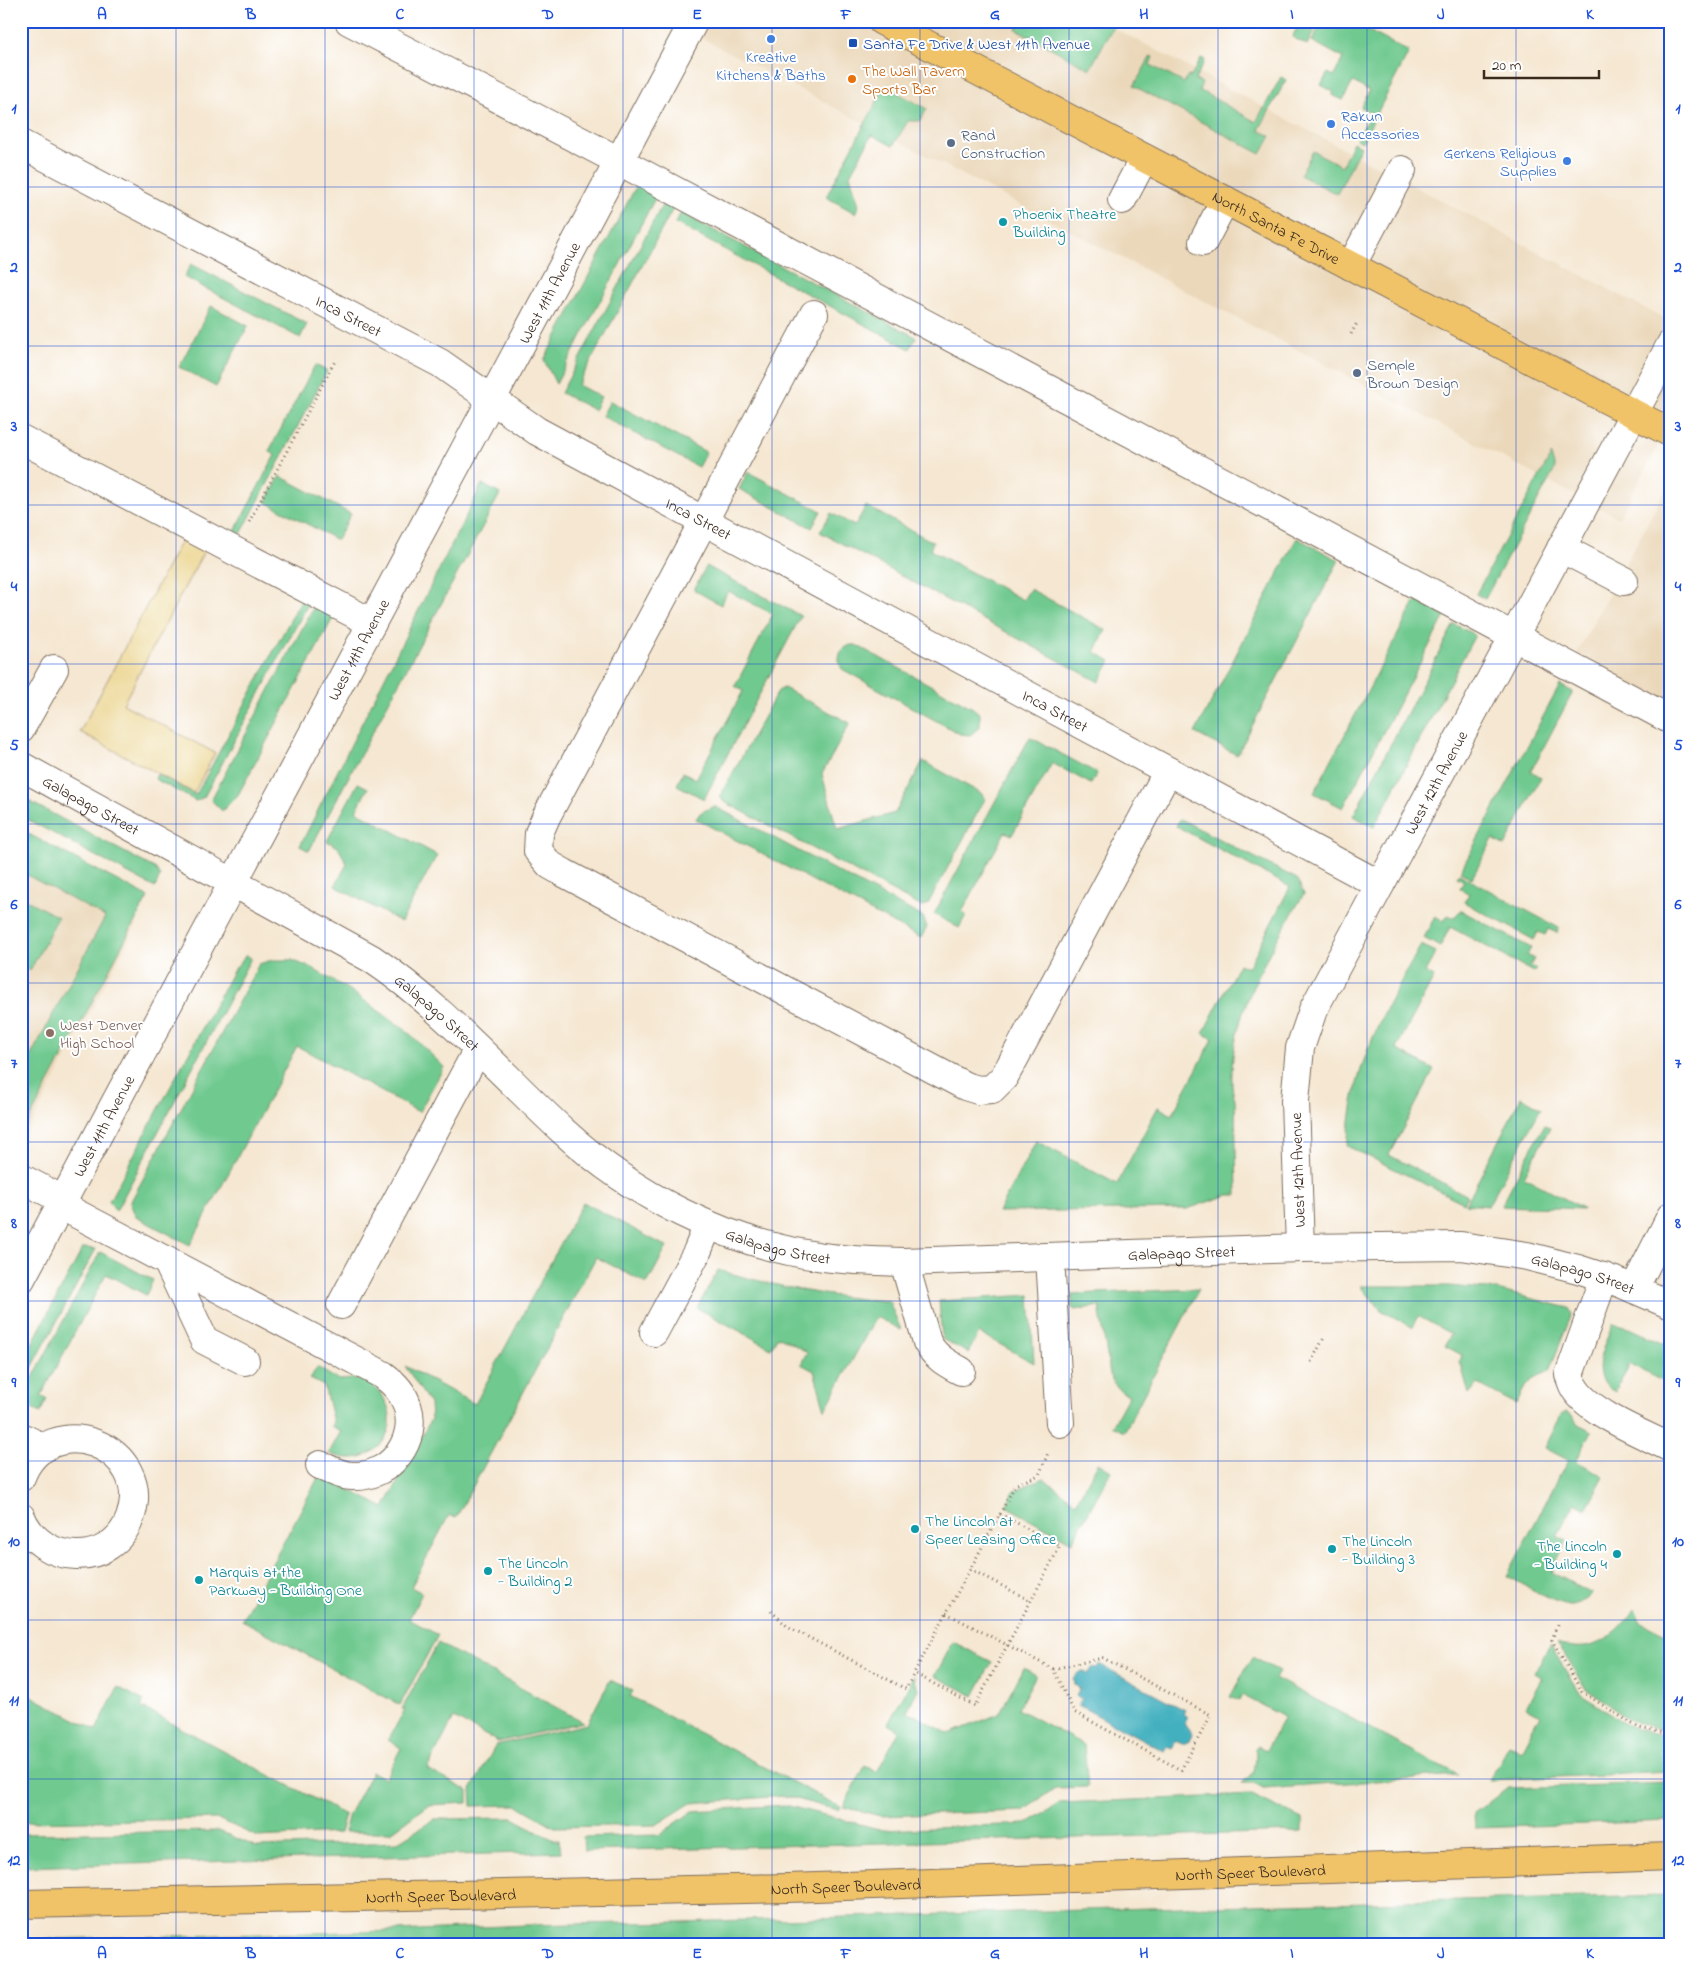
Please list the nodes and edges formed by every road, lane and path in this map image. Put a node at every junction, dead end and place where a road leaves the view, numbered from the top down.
1 (349, 21) edge
2 (694, 21) edge
3 (882, 21) edge
4 (21, 144) edge
5 (1144, 158) junction
6 (620, 161) junction
7 (1402, 170) dead end
8 (1122, 200) dead end
9 (1225, 200) junction
10 (1203, 242) dead end
11 (1351, 266) junction
12 (814, 314) dead end
13 (1357, 323) dead end
14 (1351, 334) dead end
15 (1671, 344) edge
16 (335, 361) dead end
17 (492, 400) junction
18 (1633, 413) junction
19 (1671, 433) edge
20 (21, 440) edge
21 (704, 521) junction
22 (1561, 548) junction
23 (234, 551) junction
24 (1624, 581) dead end
25 (372, 623) junction
26 (1514, 637) junction
27 (54, 670) dead end
28 (1671, 720) edge
29 (21, 728) edge
30 (21, 766) edge
31 (1168, 771) junction
32 (233, 882) junction
33 (1380, 885) junction
34 (478, 1049) junction
35 (21, 1178) edge
36 (62, 1203) junction
37 (1671, 1216) edge
38 (708, 1225) junction
39 (1300, 1248) junction
40 (1050, 1256) junction
41 (167, 1261) junction
42 (904, 1262) junction
43 (1604, 1277) junction
44 (21, 1278) edge
45 (1634, 1289) junction
46 (341, 1305) dead end
47 (1671, 1305) edge
48 (654, 1332) dead end
49 (1324, 1336) dead end
50 (244, 1361) dead end
51 (1311, 1362) dead end
52 (961, 1371) dead end
53 (1060, 1423) joint
54 (33, 1442) edge
55 (1671, 1448) edge
56 (320, 1465) dead end
57 (21, 1478) edge
58 (1000, 1514) junction
59 (21, 1517) edge
60 (970, 1570) junction
61 (1031, 1601) junction
62 (771, 1610) dead end
63 (946, 1613) junction
64 (1558, 1625) dead end
65 (1007, 1646) junction
66 (1053, 1669) junction
67 (914, 1673) junction
68 (1671, 1734) edge
69 (1671, 1857) edge
70 (21, 1904) edge

1 - 6 street
2 - 6 street, West 11th Avenue
3 - 5 main road, North Santa Fe Drive
4 - 17 street, Inca Street
5 - 8 street
5 - 9 main road, North Santa Fe Drive
6 - 17 street, West 11th Avenue
6 - 26 street
7 - 11 street
9 - 10 street
9 - 11 main road, North Santa Fe Drive
11 - 18 main road, North Santa Fe Drive
12 - 21 street
13 - 14 path
15 - 18 street, West 12th Avenue
16 - 23 path
17 - 21 street, Inca Street
17 - 25 street, West 11th Avenue
18 - 19 main road, North Santa Fe Drive
18 - 22 street, West 12th Avenue
20 - 23 street
21 - 31 street, Inca Street
21 - 31 street
22 - 24 street
22 - 26 street, West 12th Avenue
23 - 25 street
25 - 32 street, West 11th Avenue
26 - 28 street
26 - 33 street, West 12th Avenue
27 - 29 street
30 - 32 street, Galapago Street
31 - 33 street, Inca Street
32 - 34 street, Galapago Street
32 - 36 street, West 11th Avenue
33 - 39 street, West 12th Avenue
34 - 38 street, Galapago Street
34 - 46 street
35 - 36 street
36 - 41 street
36 - 44 street, West 11th Avenue
37 - 45 street
38 - 42 street, Galapago Street
38 - 48 street
39 - 40 street, Galapago Street
39 - 43 street, Galapago Street
40 - 42 street, Galapago Street
40 - 53 street
41 - 50 street
41 - 56 street
42 - 52 street
43 - 45 street, Galapago Street
43 - 55 street
45 - 47 street, Galapago Street
49 - 51 path
53 - 58 path
54 - 57 street
54 - 59 street
58 - 60 path
58 - 61 path
60 - 61 path
60 - 63 path
61 - 65 path
62 - 67 path
63 - 65 path
63 - 67 path
64 - 68 path
65 - 66 path
65 - 67 path
66 - 66 path
69 - 70 main road, North Speer Boulevard

